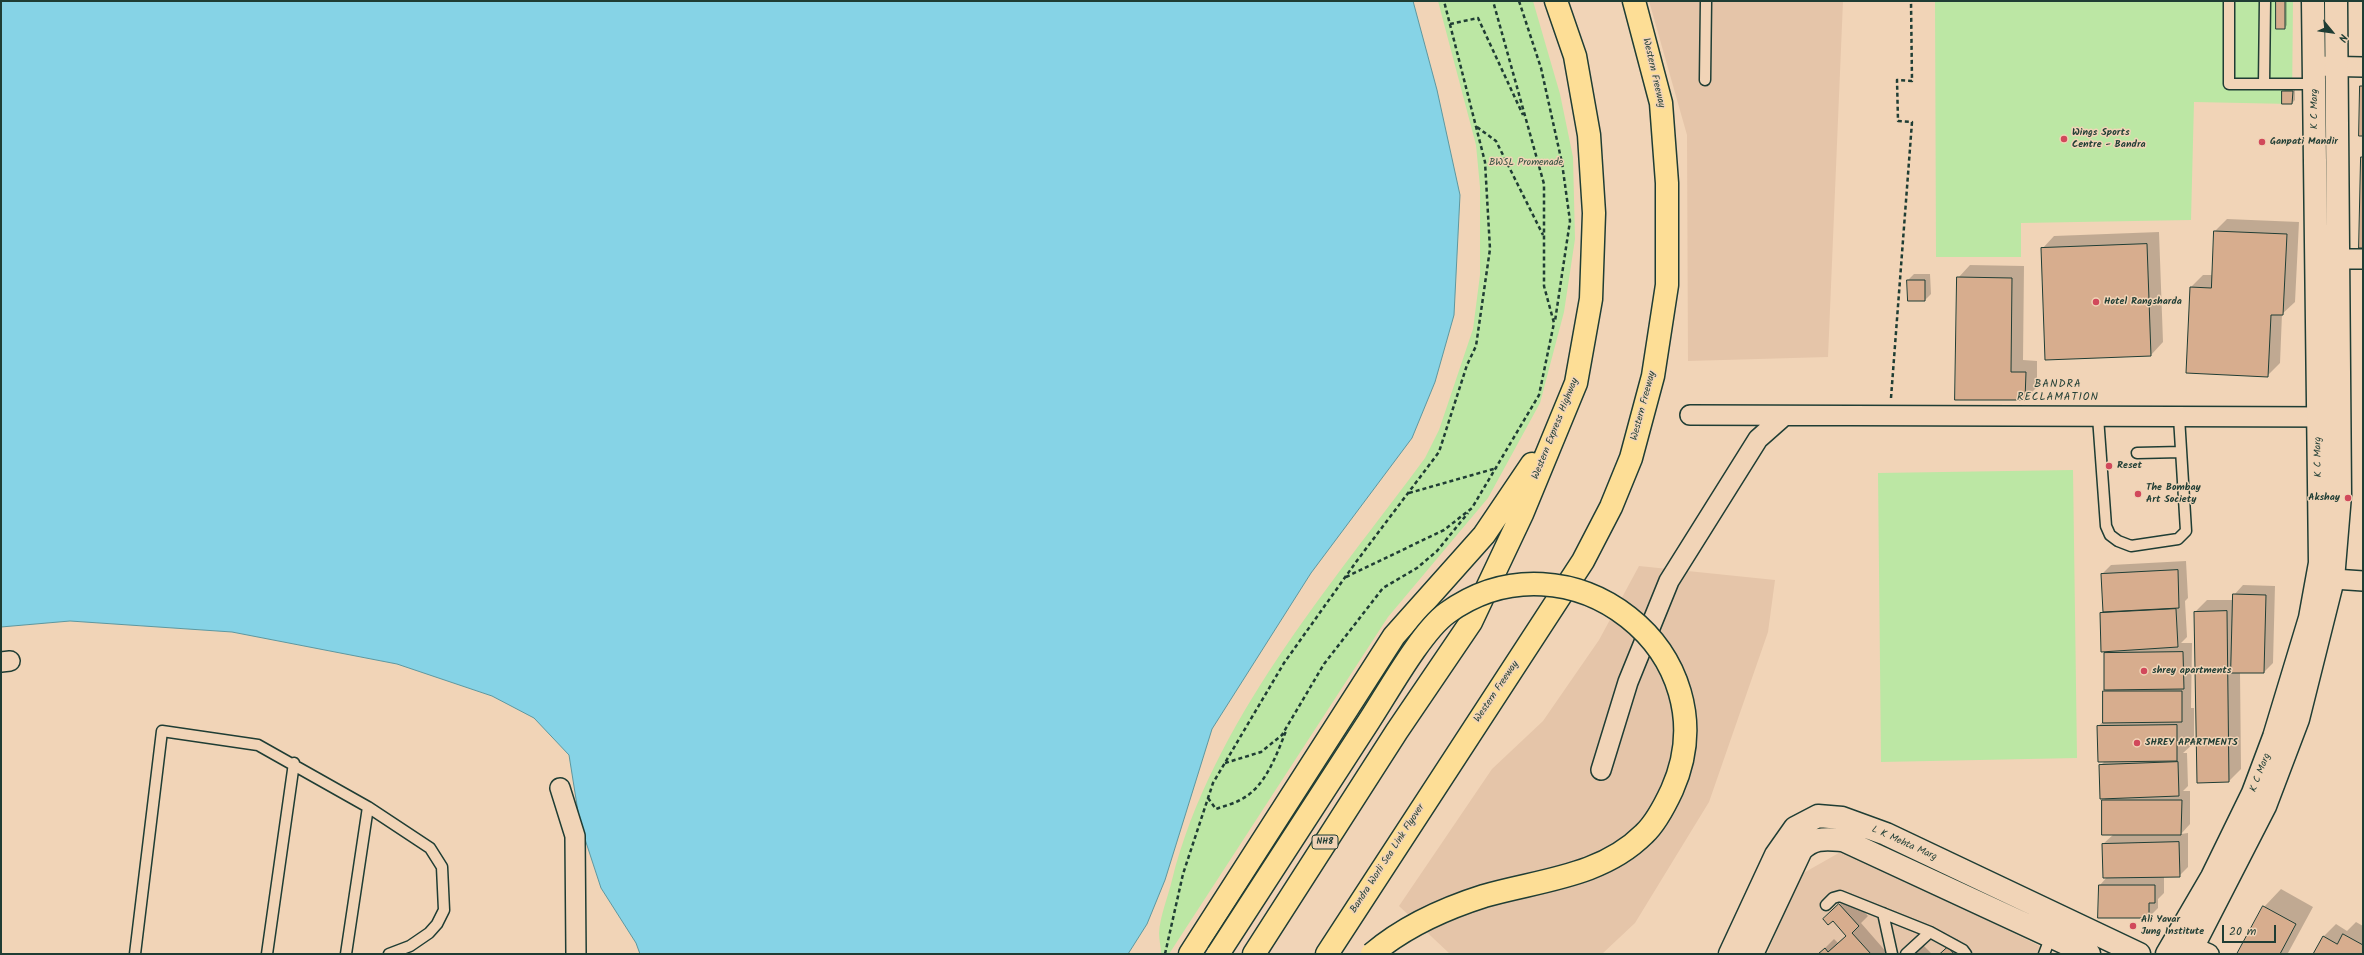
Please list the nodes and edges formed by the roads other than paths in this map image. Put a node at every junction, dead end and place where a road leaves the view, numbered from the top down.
1 (1556, 1) edge
2 (1634, 1) edge
3 (1706, 1) edge
4 (2229, 1) edge
5 (2264, 1) edge
6 (2314, 1) edge
7 (2336, 1) edge
8 (2338, 67) junction
9 (2363, 67) edge
10 (2315, 75) junction
11 (1705, 80) dead end
12 (2264, 84) junction
13 (2315, 258) junction
14 (2339, 259) junction
15 (2363, 259) edge
16 (1572, 393) junction
17 (1690, 415) dead end
18 (1784, 416) junction
19 (2098, 416) junction
20 (2179, 417) junction
21 (2329, 417) junction
22 (2181, 452) junction
23 (2137, 453) dead end
24 (2325, 578) junction
25 (2363, 581) edge
26 (294, 764) junction
27 (1449, 764) joint
28 (1601, 770) dead end
29 (560, 788) dead end
30 (368, 807) junction
31 (1918, 849) junction
32 (1908, 870) junction
33 (1826, 905) dead end
34 (2034, 905) junction
35 (1883, 913) junction
36 (2025, 924) junction
37 (1930, 932) junction
38 (2048, 945) edge
39 (2097, 945) edge
40 (2187, 950) edge
41 (135, 954) edge
42 (267, 954) edge
43 (346, 954) edge
44 (389, 954) edge
45 (576, 954) edge
46 (1190, 954) edge
47 (1218, 954) edge
48 (1254, 954) edge
49 (1327, 954) edge
50 (1372, 954) edge
51 (1730, 954) edge
52 (1752, 954) edge
53 (1892, 954) edge
54 (1906, 954) edge
55 (1966, 954) edge
56 (2089, 954) edge
57 (2139, 954) edge

1 - 16 highway, Western Express Highway
2 - 27 highway, Western Freeway
3 - 11 lane
4 - 12 lane
5 - 12 lane
6 - 10 main road, K C Marg
7 - 8 main road, K C Marg
8 - 9 street
8 - 10 street
8 - 14 main road, K C Marg
10 - 12 lane
10 - 13 main road, K C Marg
13 - 14 street
13 - 21 main road, K C Marg
14 - 15 street
14 - 21 main road, K C Marg
16 - 46 highway
16 - 48 highway, Western Express Highway / NH8
17 - 18 street
18 - 19 street
18 - 28 street
19 - 20 street
19 - 22 lane
20 - 21 street
20 - 22 lane
21 - 24 main road, K C Marg
22 - 23 lane
24 - 25 street
24 - 40 main road, K C Marg
26 - 30 lane
26 - 41 lane
26 - 42 lane
27 - 49 highway, Bandra Worli Sea Link Flyover
29 - 45 street
30 - 43 lane
30 - 44 lane
31 - 32 main road
31 - 34 main road, L K Mehta Marg
31 - 51 main road, L K Mehta Marg
32 - 36 main road
32 - 52 main road
33 - 35 lane
34 - 36 main road
34 - 39 main road, L K Mehta Marg
35 - 37 lane
35 - 53 lane
36 - 38 main road
37 - 54 lane
37 - 55 lane
38 - 56 main road
39 - 57 main road, L K Mehta Marg
47 - 50 highway, bridge

